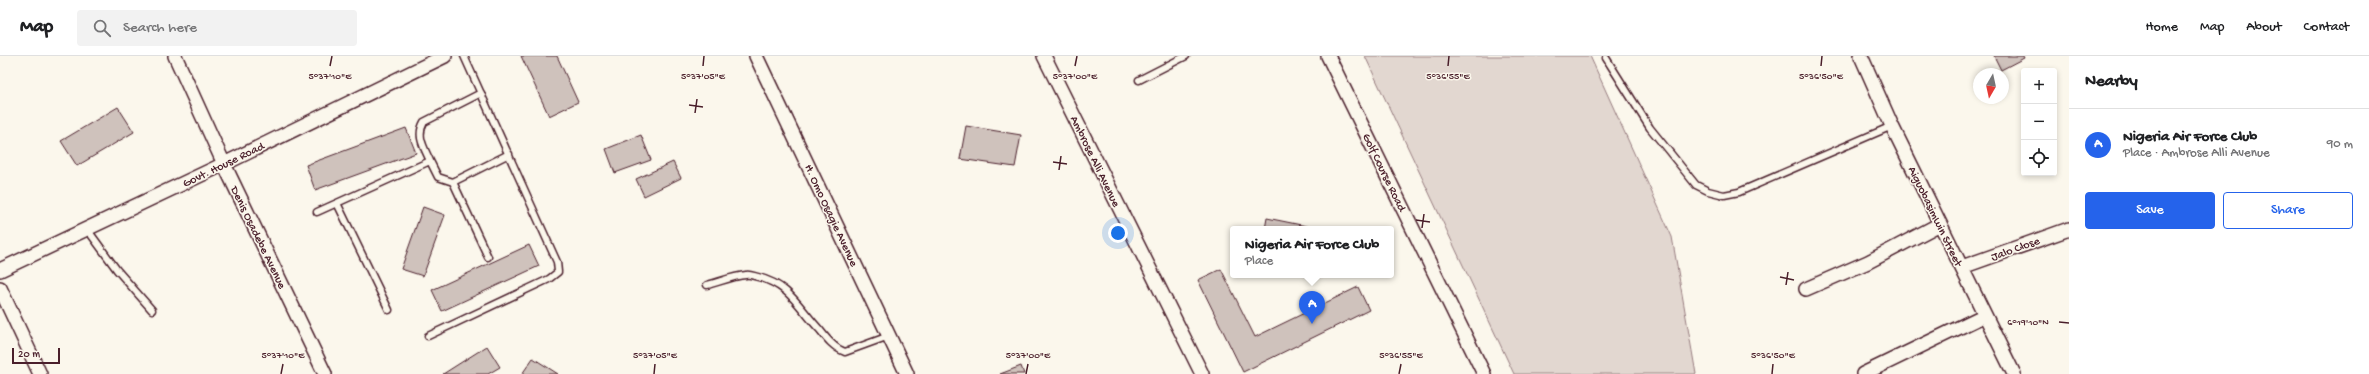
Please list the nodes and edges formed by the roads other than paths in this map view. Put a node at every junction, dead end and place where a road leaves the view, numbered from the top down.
1 (175, 56) edge
2 (445, 56) edge
3 (464, 56) edge
4 (756, 56) edge
5 (1044, 56) edge
6 (1186, 56) edge
7 (1328, 56) edge
8 (1861, 56) edge
9 (1606, 58) dead end
10 (1139, 80) dead end
11 (481, 94) junction
12 (1892, 126) junction
13 (509, 154) junction
14 (430, 161) junction
15 (224, 164) junction
16 (453, 182) junction
17 (337, 203) junction
18 (317, 212) dead end
19 (1940, 224) junction
20 (87, 229) junction
21 (2069, 229) edge
22 (488, 257) dead end
23 (1962, 267) junction
24 (0, 270) edge
25 (707, 285) dead end
26 (0, 288) edge
27 (1806, 289) dead end
28 (152, 310) dead end
29 (389, 310) dead end
30 (1985, 315) junction
31 (428, 336) dead end
32 (889, 336) junction
33 (40, 374) edge
34 (325, 374) edge
35 (908, 374) edge
36 (1202, 374) edge
37 (1484, 374) edge
38 (1863, 374) edge
39 (2014, 374) edge

1 - 15 street, Denis Osadebe Avenue
2 - 15 street, Govt. House Road
3 - 11 lane
4 - 32 street, H. Omo Osagie Avenue
5 - 36 street, Ambrose Alli Avenue
6 - 10 lane
7 - 37 street, Golf Course Road
8 - 12 street, Aiguobasimwin Street
9 - 12 lane
11 - 13 lane
11 - 14 lane
12 - 19 street, Aiguobasimwin Street
13 - 16 lane
13 - 31 lane
14 - 16 lane
14 - 17 lane
15 - 20 street, Govt. House Road
15 - 34 street, Denis Osadebe Avenue
16 - 22 lane
17 - 18 lane
17 - 29 lane
19 - 23 street, Aiguobasimwin Street
19 - 27 street
20 - 24 street, Govt. House Road
20 - 28 lane
21 - 23 street, Jalo Close
23 - 30 street, Aiguobasimwin Street
25 - 32 lane
26 - 33 street
30 - 38 street
30 - 39 street, Aiguobasimwin Street
32 - 35 street, H. Omo Osagie Avenue

